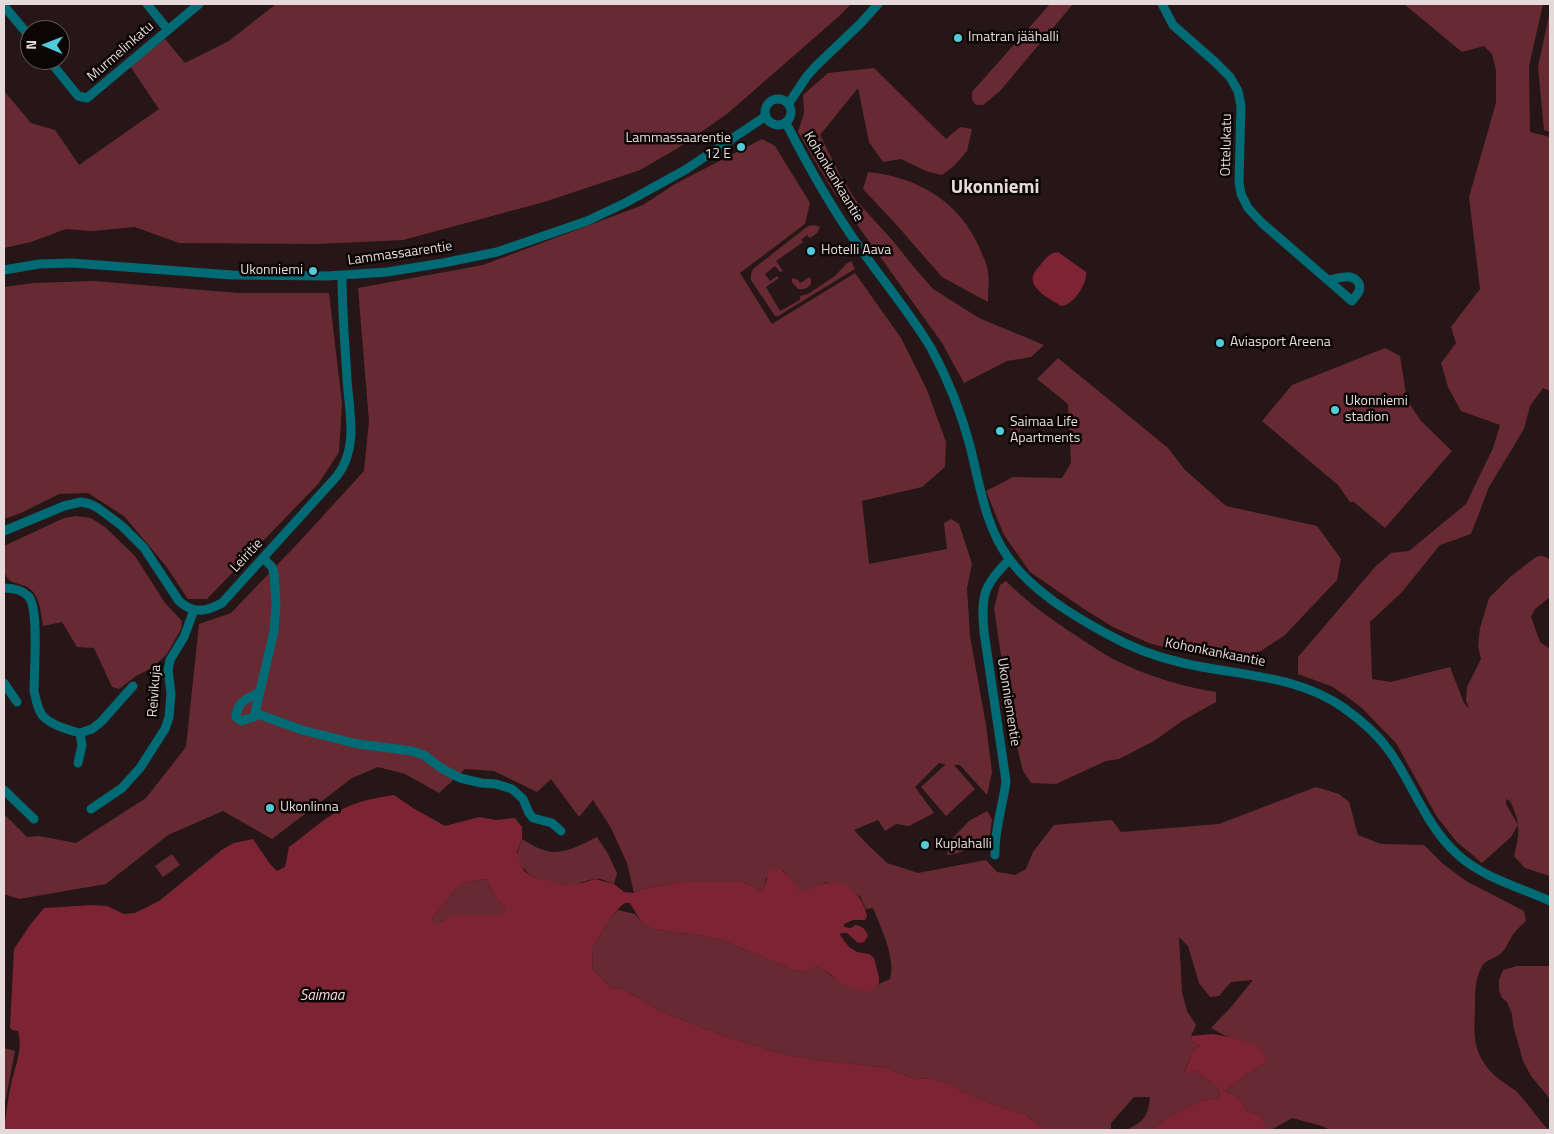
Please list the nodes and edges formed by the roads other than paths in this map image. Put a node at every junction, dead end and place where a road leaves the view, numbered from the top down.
1 (147, 4) edge
2 (199, 4) edge
3 (878, 4) edge
4 (1162, 4) edge
5 (4, 6) edge
6 (20, 25) edge
7 (168, 30) junction
8 (57, 70) edge
9 (789, 103) junction
10 (766, 116) junction
11 (786, 123) junction
12 (4, 270) edge
13 (342, 276) junction
14 (1329, 280) dead end
15 (4, 531) edge
16 (263, 558) junction
17 (1009, 560) junction
18 (4, 588) edge
19 (194, 610) junction
20 (4, 682) edge
21 (133, 686) dead end
22 (260, 692) junction
23 (17, 702) dead end
24 (255, 715) junction
25 (80, 733) junction
26 (78, 763) dead end
27 (4, 790) edge
28 (91, 809) dead end
29 (34, 819) dead end
30 (561, 831) dead end
31 (995, 855) dead end
32 (1550, 901) edge

1 - 7 street
2 - 7 street, Murmelinkatu
3 - 9 street
4 - 14 street, Ottelukatu
5 - 6 street
7 - 8 street, Murmelinkatu
9 - 10 street
9 - 11 street
10 - 11 street
10 - 13 street, Lammassaarentie
11 - 17 street, Kohonkankaantie
12 - 13 street, Lammassaarentie
13 - 16 street, Leiritie
15 - 19 street
16 - 19 street, Leiritie
16 - 22 street
17 - 31 street, Ukonniementie
17 - 32 street, Kohonkankaantie
18 - 25 street
19 - 28 street, Reivikuja
20 - 23 street
21 - 25 street
22 - 24 street
22 - 24 street
24 - 30 street
25 - 26 street
27 - 29 street

